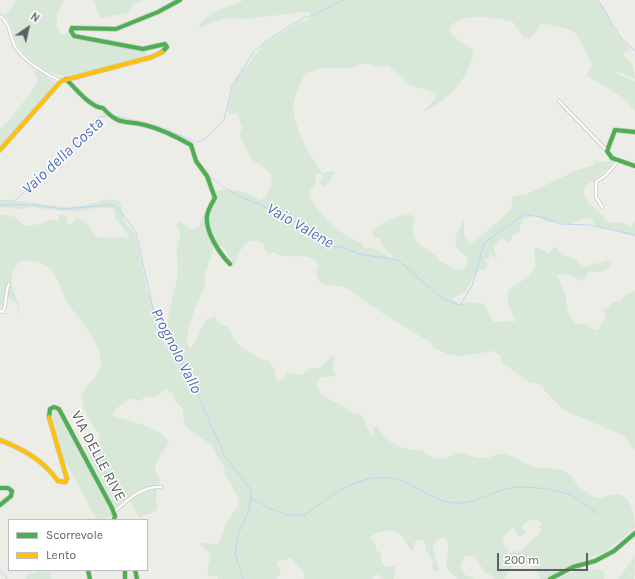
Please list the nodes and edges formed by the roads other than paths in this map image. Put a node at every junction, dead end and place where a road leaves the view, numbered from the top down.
1 (180, 0) edge
2 (0, 16) edge
3 (63, 80) junction
4 (558, 101) dead end
5 (635, 132) edge
6 (0, 150) edge
7 (607, 151) junction
8 (618, 161) junction
9 (635, 166) edge
10 (602, 206) dead end
11 (230, 264) dead end
12 (9, 284) dead end
13 (0, 311) edge
14 (0, 440) edge
15 (161, 486) dead end
16 (0, 488) edge
17 (0, 505) edge
18 (114, 512) junction
19 (114, 519) edge
20 (635, 533) edge
21 (550, 579) edge

1 - 3 street
2 - 3 street
3 - 6 street
3 - 11 street
4 - 7 street
5 - 7 street
7 - 8 street
8 - 9 street
8 - 10 street
12 - 13 street
14 - 18 street, VIA DELLE RIVE
15 - 18 street, VIA DELLE RIVE
16 - 17 street
18 - 19 street, VIA DELLE RIVE
20 - 21 street

